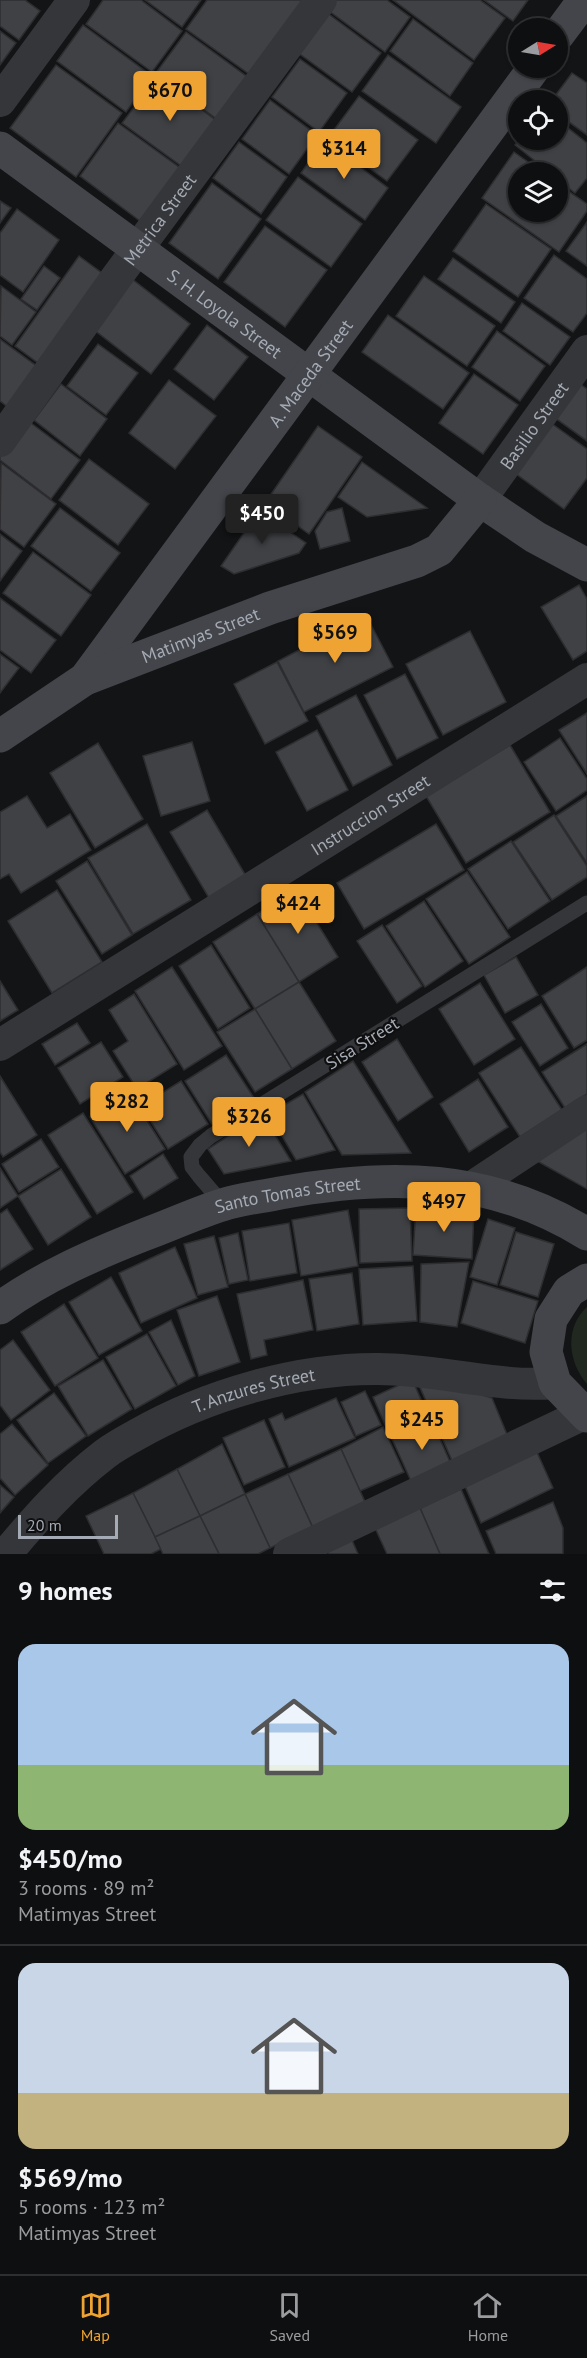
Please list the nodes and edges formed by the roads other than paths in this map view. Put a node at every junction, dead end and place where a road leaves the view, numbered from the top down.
1 (74, 0) edge
2 (321, 0) edge
3 (584, 0) edge
4 (568, 22) edge
5 (527, 78) edge
6 (0, 101) edge
7 (0, 148) edge
8 (137, 250) junction
9 (587, 351) edge
10 (307, 374) junction
11 (0, 441) edge
12 (480, 500) junction
13 (587, 565) edge
14 (85, 679) junction
15 (587, 679) edge
16 (0, 736) edge
17 (587, 903) edge
18 (0, 1045) edge
19 (587, 1111) edge
20 (472, 1187) junction
21 (224, 1204) junction
22 (587, 1234) edge
23 (587, 1280) edge
24 (0, 1308) edge
25 (555, 1383) junction
26 (586, 1415) edge
27 (6, 1554) edge
28 (289, 1554) edge

1 - 6 street
2 - 8 street, Metrica Street
3 - 4 street
5 - 10 street, A. Maceda Street
7 - 8 street, S. H. Loyola Street
8 - 10 street, S. H. Loyola Street
8 - 11 street, Metrica Street
9 - 12 street, Basilio Street
10 - 12 street, S. H. Loyola Street
10 - 14 street, A. Maceda Street
12 - 13 street
12 - 14 street, Matimyas Street
14 - 16 street, Matimyas Street
15 - 18 street, Instruccion Street
17 - 21 lane, Sisa Street
19 - 20 street
20 - 21 street, Santo Tomas Street
20 - 22 street, Santo Tomas Street
21 - 24 street, Santo Tomas Street
23 - 25 street
25 - 26 street
25 - 27 street, T. Anzures Street
26 - 28 street

